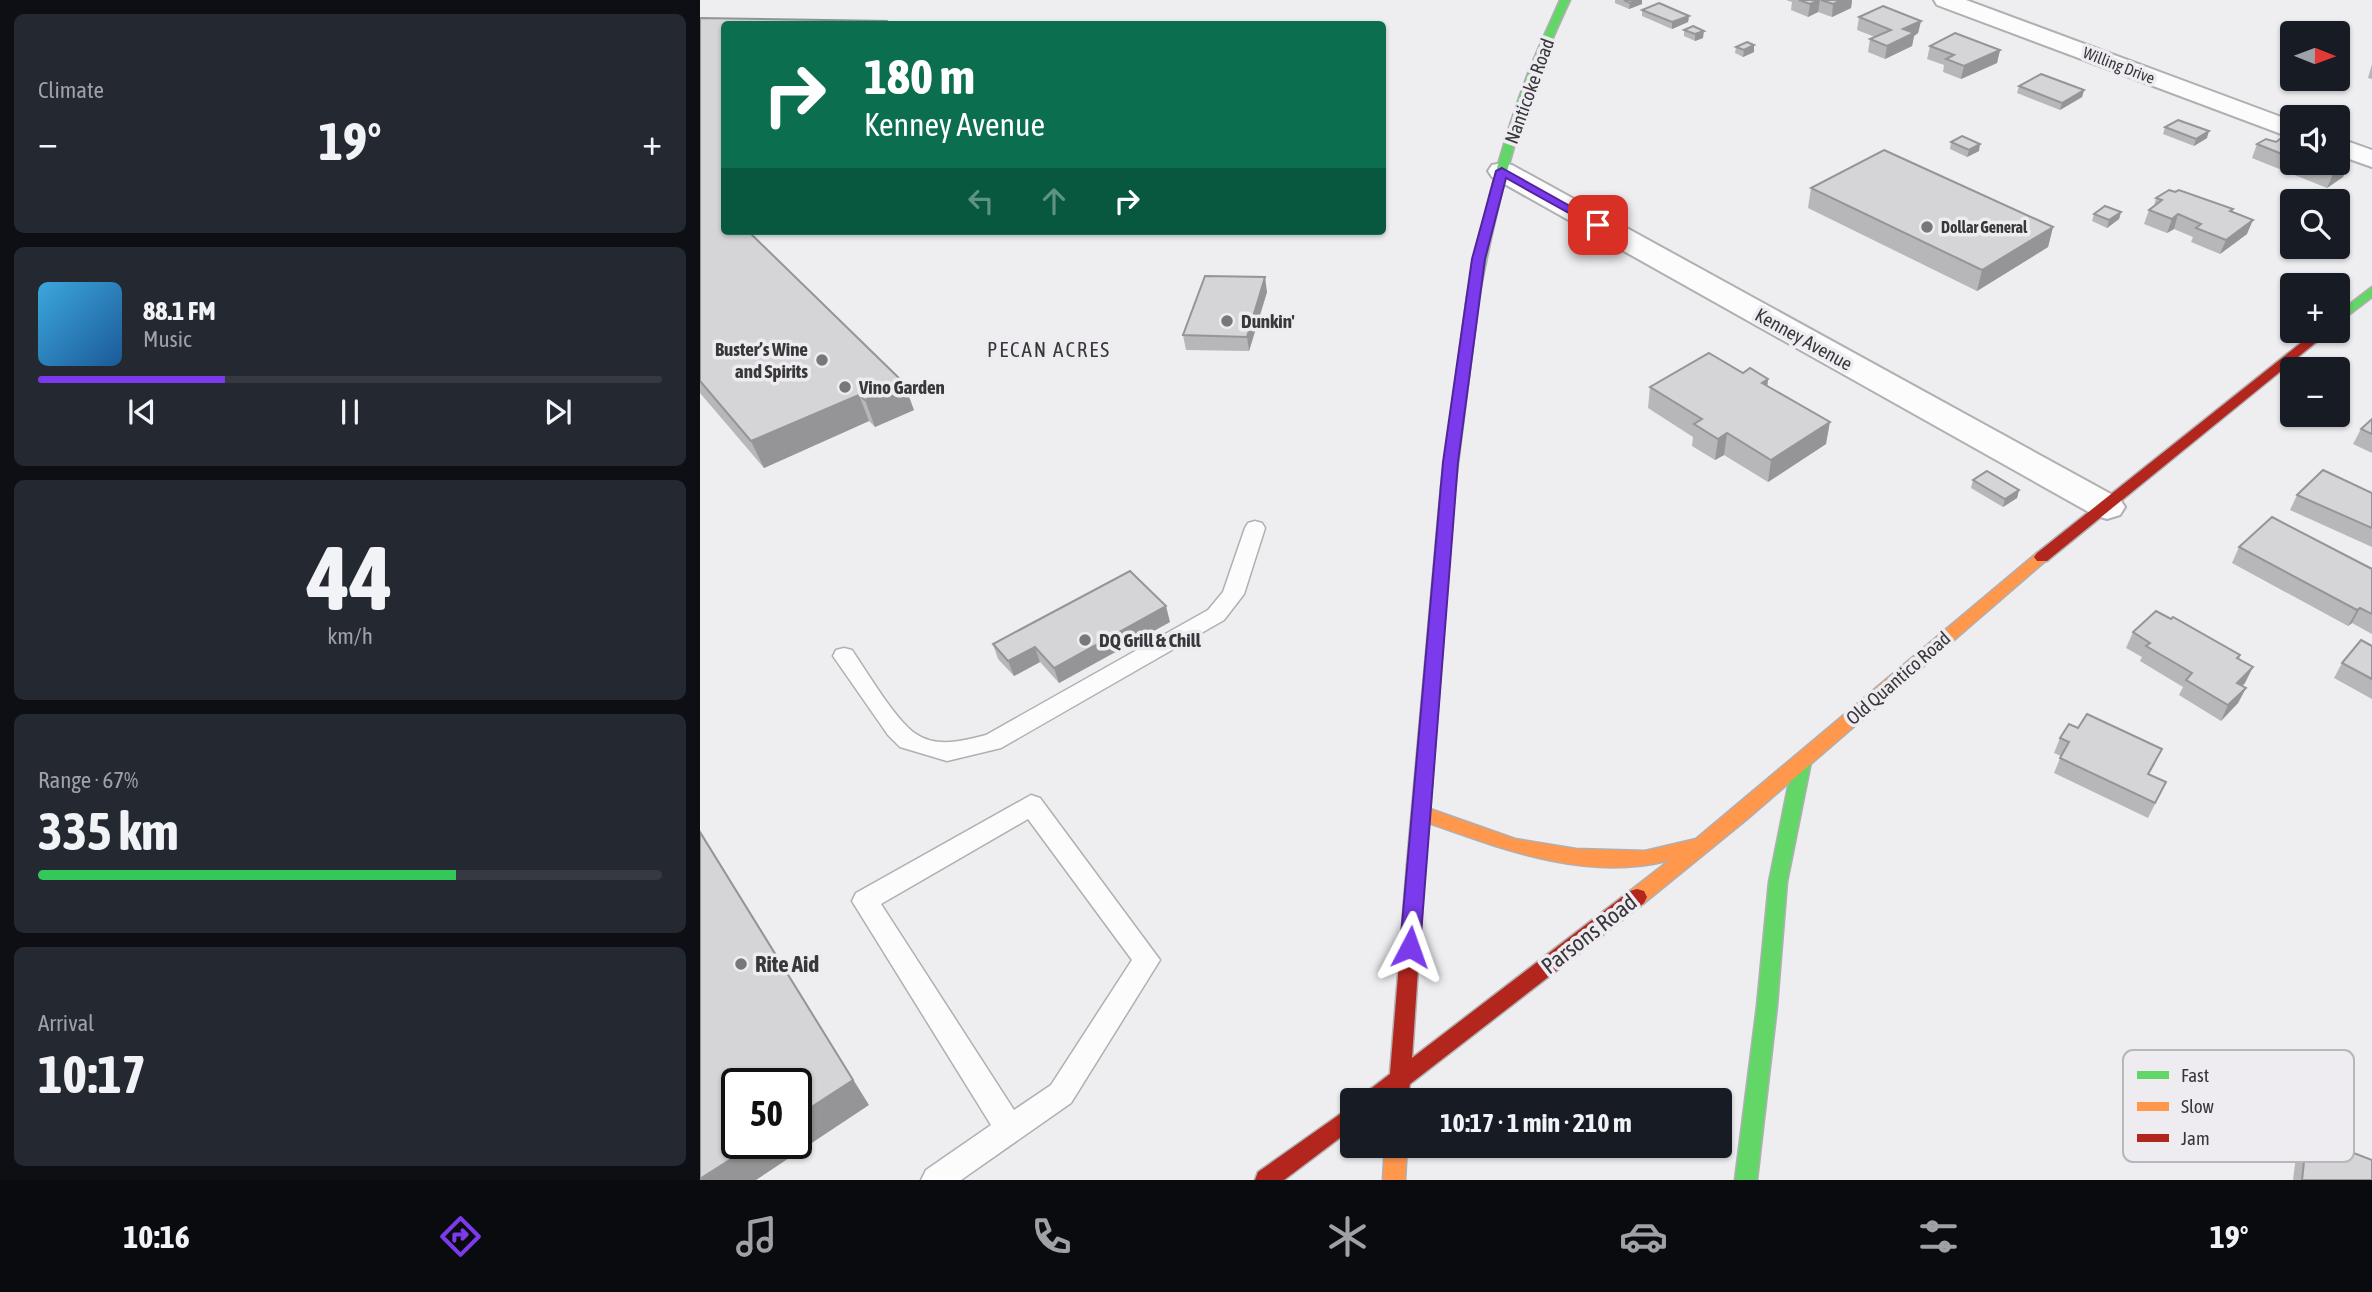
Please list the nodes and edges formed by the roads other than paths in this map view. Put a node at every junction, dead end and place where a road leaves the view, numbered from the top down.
1 (1565, 0) edge
2 (1945, 0) edge
3 (2280, 126) edge
4 (2350, 151) edge
5 (2372, 159) edge
6 (1502, 171) junction
7 (2372, 292) edge
8 (2350, 309) edge
9 (2309, 343) edge
10 (2107, 507) junction
11 (1255, 528) dead end
12 (844, 656) dead end
13 (1802, 762) junction
14 (1421, 813) junction
15 (1707, 843) junction
16 (1399, 1081) junction
17 (1390, 1088) edge
18 (1399, 1088) edge
19 (1340, 1125) edge
20 (1010, 1129) junction
21 (1395, 1158) edge
22 (936, 1180) edge
23 (1266, 1180) edge
24 (1394, 1180) edge
25 (1746, 1180) edge

1 - 6 main road, Nanticoke Road
2 - 3 street, Willing Drive
4 - 5 street
6 - 10 street, Kenney Avenue
6 - 14 main road, Nanticoke Road
7 - 8 main road
9 - 10 main road, Old Quantico Road
10 - 13 main road, Old Quantico Road
11 - 12 lane
13 - 15 main road, Parsons Road
13 - 25 main road
14 - 15 main road
14 - 16 main road, Nanticoke Road
15 - 16 main road, Parsons Road
16 - 17 main road, Parsons Road
16 - 18 main road, Nanticoke Road
19 - 23 main road
20 - 20 lane
20 - 22 lane
21 - 24 main road

